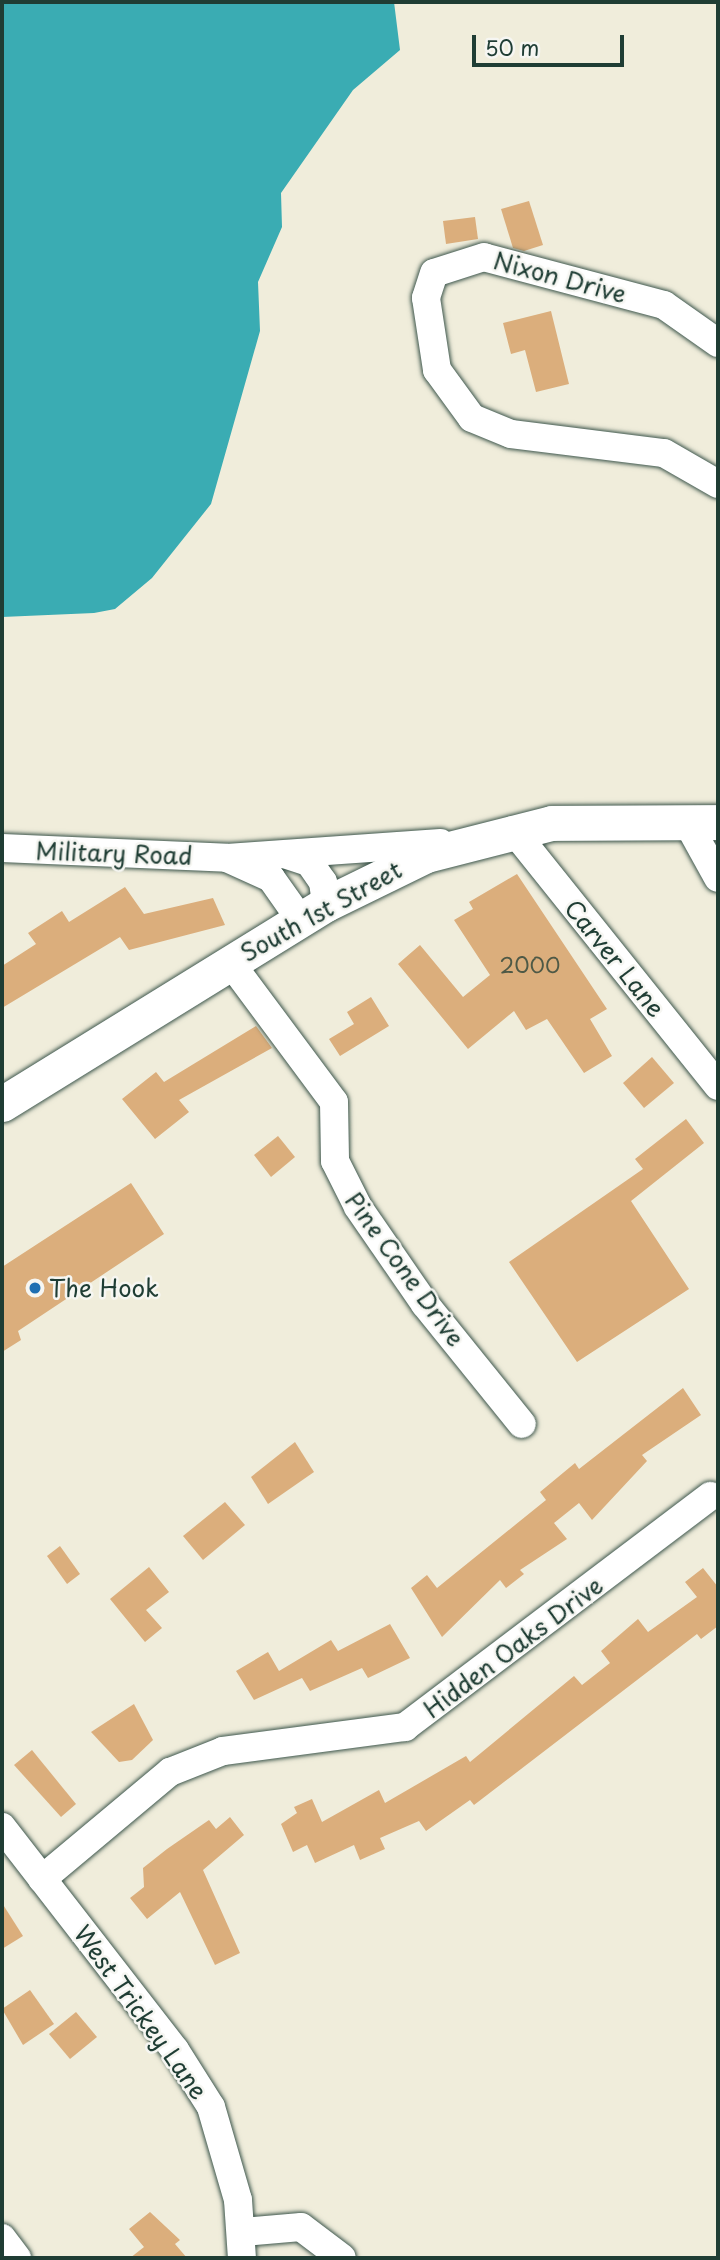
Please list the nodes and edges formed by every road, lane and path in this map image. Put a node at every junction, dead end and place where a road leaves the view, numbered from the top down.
1 (718, 343) edge
2 (718, 484) edge
3 (702, 821) edge
4 (513, 830) junction
5 (474, 839) junction
6 (2, 848) edge
7 (275, 854) junction
8 (227, 858) junction
9 (718, 878) edge
10 (313, 912) junction
11 (230, 962) junction
12 (718, 1086) edge
13 (2, 1104) edge
14 (522, 1423) dead end
15 (710, 1496) dead end
16 (2, 1826) edge
17 (11, 1856) edge
18 (42, 1880) junction
19 (2, 2238) edge
20 (243, 2245) edge
21 (17, 2258) edge
22 (342, 2258) edge

1 - 2 street, Nixon Drive
3 - 4 main road, South 1st Street
3 - 9 street
4 - 5 main road, South 1st Street
4 - 12 street, Carver Lane
5 - 7 street, Military Road
5 - 10 main road, South 1st Street
6 - 8 street, Military Road
7 - 8 street, Military Road
7 - 10 street, Military Road
8 - 10 street, Military Road
10 - 11 main road, South 1st Street
11 - 13 main road, South 1st Street
11 - 14 street, Pine Cone Drive
15 - 18 street, Hidden Oaks Drive
16 - 17 street, West Trickey Lane
17 - 18 street, West Trickey Lane
18 - 20 street, West Trickey Lane
19 - 21 street
20 - 22 street, West Trickey Lane

